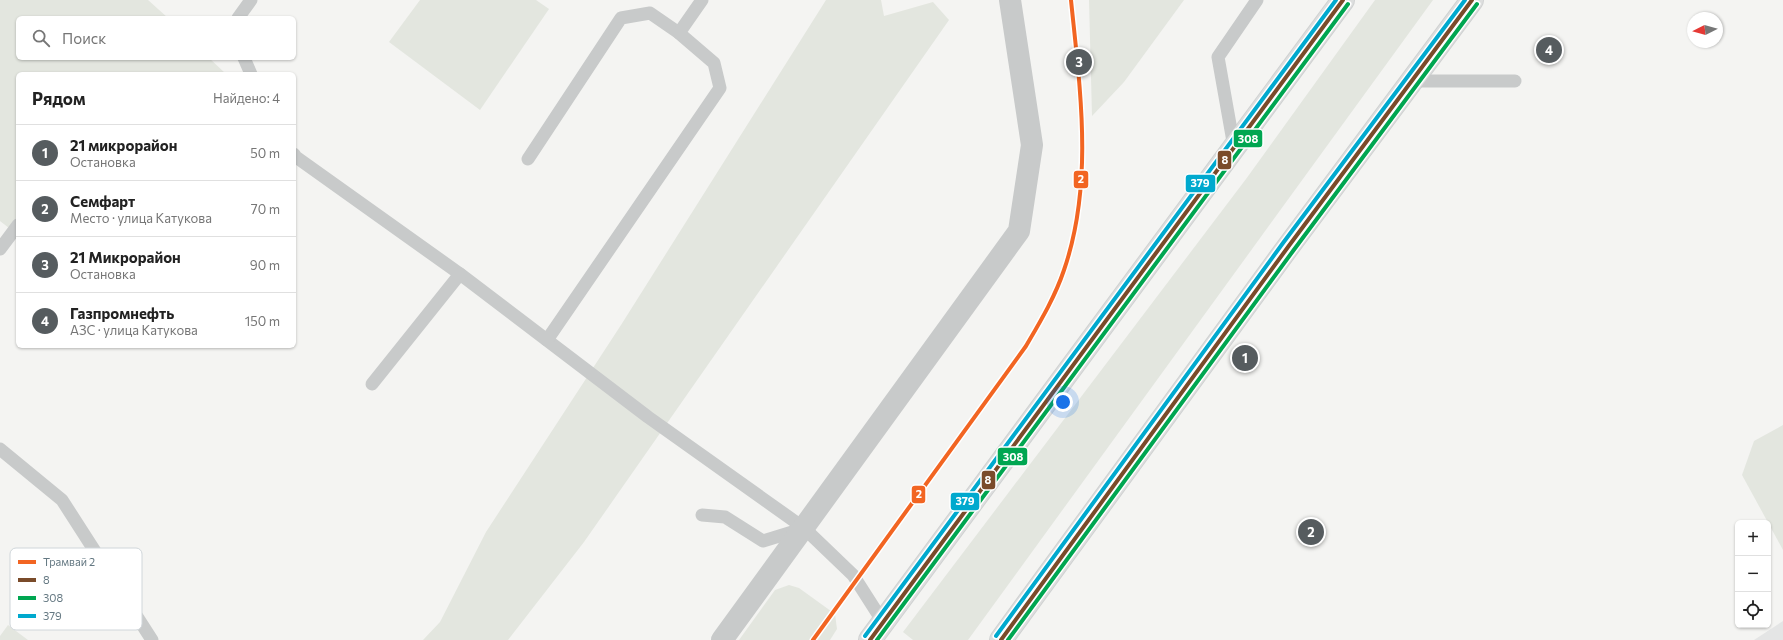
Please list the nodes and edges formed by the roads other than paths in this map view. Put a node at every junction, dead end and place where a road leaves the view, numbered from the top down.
1 (251, 0) edge
2 (702, 0) edge
3 (1010, 0) edge
4 (1257, 0) edge
5 (1342, 0) edge
6 (1472, 0) edge
7 (239, 16) edge
8 (679, 33) junction
9 (245, 60) edge
10 (251, 72) edge
11 (1413, 81) junction
12 (1516, 81) dead end
13 (1234, 146) junction
14 (296, 157) edge
15 (528, 159) dead end
16 (16, 228) edge
17 (0, 249) edge
18 (460, 274) junction
19 (547, 340) junction
20 (372, 384) dead end
21 (0, 449) edge
22 (702, 515) dead end
23 (804, 528) junction
24 (93, 548) edge
25 (883, 622) junction
26 (142, 624) edge
27 (152, 640) edge
28 (722, 640) edge
29 (870, 640) edge
30 (1001, 640) edge

1 - 7 lane
2 - 8 lane
3 - 23 street
4 - 13 lane
5 - 13 main road
6 - 11 main road
8 - 15 lane
8 - 19 lane
9 - 10 lane
11 - 12 lane
11 - 30 main road
13 - 25 main road
14 - 18 lane
16 - 17 lane
18 - 19 lane
18 - 20 lane
19 - 23 lane
21 - 24 lane
22 - 23 lane
23 - 25 lane
23 - 28 street
25 - 29 main road
26 - 27 lane

